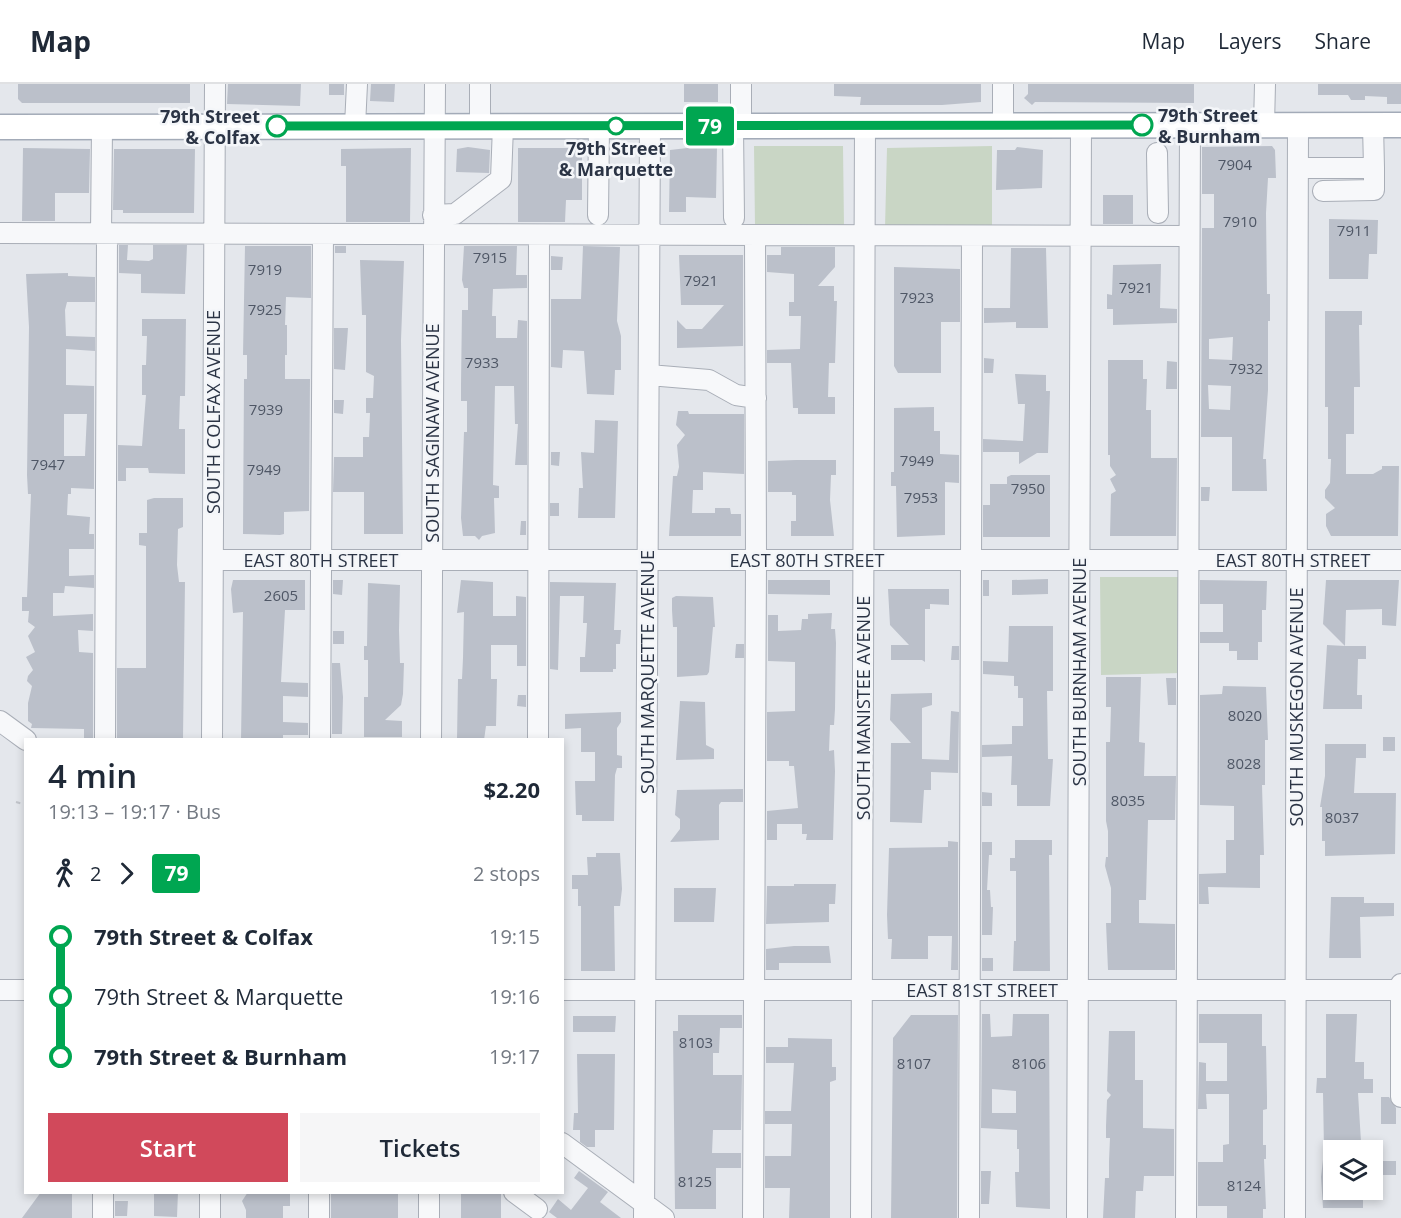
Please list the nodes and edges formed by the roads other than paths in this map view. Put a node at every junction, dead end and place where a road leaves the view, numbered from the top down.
1 (215, 84) edge
2 (357, 84) edge
3 (435, 84) edge
4 (480, 84) edge
5 (741, 84) edge
6 (1003, 84) edge
7 (1265, 84) edge
8 (1003, 125) junction
9 (1081, 125) junction
10 (1190, 125) junction
11 (1264, 125) junction
12 (1298, 125) junction
13 (1373, 125) junction
14 (1401, 125) edge
15 (102, 126) junction
16 (214, 126) junction
17 (355, 126) junction
18 (433, 126) junction
19 (491, 126) junction
20 (599, 126) junction
21 (650, 126) junction
22 (737, 126) junction
23 (865, 126) junction
24 (0, 127) edge
25 (1157, 153) dead end
26 (1298, 168) junction
27 (1374, 168) junction
28 (1157, 187) junction
29 (1190, 188) junction
30 (1323, 191) dead end
31 (1158, 213) dead end
32 (598, 214) dead end
33 (734, 218) dead end
34 (433, 225) junction
35 (0, 233) edge
36 (104, 234) junction
37 (214, 234) junction
38 (323, 234) junction
39 (539, 235) junction
40 (649, 235) junction
41 (755, 235) junction
42 (864, 235) junction
43 (972, 236) junction
44 (1081, 236) junction
45 (1190, 236) junction
46 (648, 375) junction
47 (756, 398) junction
48 (213, 560) junction
49 (321, 560) junction
50 (431, 560) junction
51 (538, 560) junction
52 (648, 560) junction
53 (756, 560) junction
54 (863, 560) junction
55 (971, 560) junction
56 (1080, 560) junction
57 (1188, 560) junction
58 (1296, 560) junction
59 (1401, 560) edge
60 (0, 721) edge
61 (105, 738) edge
62 (212, 738) edge
63 (320, 738) edge
64 (431, 738) edge
65 (538, 738) edge
66 (24, 739) edge
67 (1401, 984) edge
68 (0, 990) edge
69 (24, 990) edge
70 (564, 990) edge
71 (646, 990) junction
72 (752, 990) junction
73 (861, 990) junction
74 (970, 990) junction
75 (1078, 990) junction
76 (1186, 990) junction
77 (1296, 990) junction
78 (1401, 990) edge
79 (1401, 1097) edge
80 (564, 1145) edge
81 (103, 1194) edge
82 (210, 1194) edge
83 (319, 1194) edge
84 (429, 1194) edge
85 (517, 1194) edge
86 (537, 1207) edge
87 (644, 1211) edge
88 (103, 1218) edge
89 (210, 1218) edge
90 (319, 1218) edge
91 (429, 1218) edge
92 (664, 1218) edge
93 (753, 1218) edge
94 (861, 1218) edge
95 (969, 1218) edge
96 (1077, 1218) edge
97 (1186, 1218) edge
98 (1295, 1218) edge

1 - 16 street, SOUTH COLFAX AVENUE
2 - 17 street
3 - 18 street, SOUTH SAGINAW AVENUE
4 - 19 street
5 - 22 street
6 - 8 street
7 - 11 street
8 - 9 main road
8 - 23 main road
9 - 10 main road
9 - 44 street, SOUTH BURNHAM AVENUE
10 - 11 main road
10 - 29 street
11 - 12 main road
12 - 13 main road
12 - 26 street, SOUTH MUSKEGON AVENUE
13 - 14 main road
13 - 27 street
15 - 16 main road
15 - 24 main road
15 - 36 street
16 - 17 main road
16 - 37 street, SOUTH COLFAX AVENUE
17 - 18 main road
18 - 19 main road
18 - 34 street, SOUTH SAGINAW AVENUE
19 - 20 main road
19 - 34 street
20 - 21 main road
20 - 32 street
21 - 22 main road
21 - 40 street, SOUTH MARQUETTE AVENUE
22 - 23 main road
22 - 33 street
23 - 42 street, SOUTH MANISTEE AVENUE
25 - 28 street
26 - 27 street
26 - 58 street, SOUTH MUSKEGON AVENUE
27 - 30 street
28 - 29 street
28 - 31 street
29 - 45 street
34 - 38 street
34 - 39 street
34 - 50 street, SOUTH SAGINAW AVENUE
35 - 36 street
36 - 37 street
36 - 61 street
37 - 38 street
37 - 48 street, SOUTH COLFAX AVENUE
38 - 49 street
39 - 40 street
39 - 51 street
40 - 41 street
40 - 46 street, SOUTH MARQUETTE AVENUE
41 - 42 street
41 - 47 street
42 - 43 street
42 - 54 street, SOUTH MANISTEE AVENUE
43 - 44 street
43 - 55 street
44 - 45 street
44 - 56 street, SOUTH BURNHAM AVENUE
45 - 57 street
46 - 47 street
46 - 52 street, SOUTH MARQUETTE AVENUE
47 - 53 street
48 - 49 street, EAST 80TH STREET
48 - 62 street, SOUTH COLFAX AVENUE
49 - 50 street, EAST 80TH STREET
49 - 63 street
50 - 51 street, EAST 80TH STREET
50 - 64 street, SOUTH SAGINAW AVENUE
51 - 52 street, EAST 80TH STREET
51 - 65 street
52 - 53 street, EAST 80TH STREET
52 - 71 street, SOUTH MARQUETTE AVENUE
53 - 54 street, EAST 80TH STREET
53 - 72 street
54 - 55 street, EAST 80TH STREET
54 - 73 street, SOUTH MANISTEE AVENUE
55 - 56 street, EAST 80TH STREET
55 - 74 street
56 - 57 street, EAST 80TH STREET
56 - 75 street, SOUTH BURNHAM AVENUE
57 - 58 street, EAST 80TH STREET
57 - 76 street
58 - 59 street, EAST 80TH STREET
58 - 77 street, SOUTH MUSKEGON AVENUE
60 - 66 street
67 - 78 street
68 - 69 street
70 - 71 street, EAST 81ST STREET
71 - 72 street, EAST 81ST STREET
71 - 87 street, SOUTH MARQUETTE AVENUE
72 - 73 street, EAST 81ST STREET
72 - 93 street
73 - 74 street, EAST 81ST STREET
73 - 94 street, SOUTH MANISTEE AVENUE
74 - 75 street, EAST 81ST STREET
74 - 95 street
75 - 76 street, EAST 81ST STREET
75 - 96 street, SOUTH BURNHAM AVENUE
76 - 77 street, EAST 81ST STREET
76 - 97 street
77 - 78 street, EAST 81ST STREET
77 - 98 street, SOUTH MUSKEGON AVENUE
78 - 79 street
80 - 87 street
81 - 88 street
82 - 89 street
83 - 90 street
84 - 91 street
85 - 86 street
87 - 92 street

